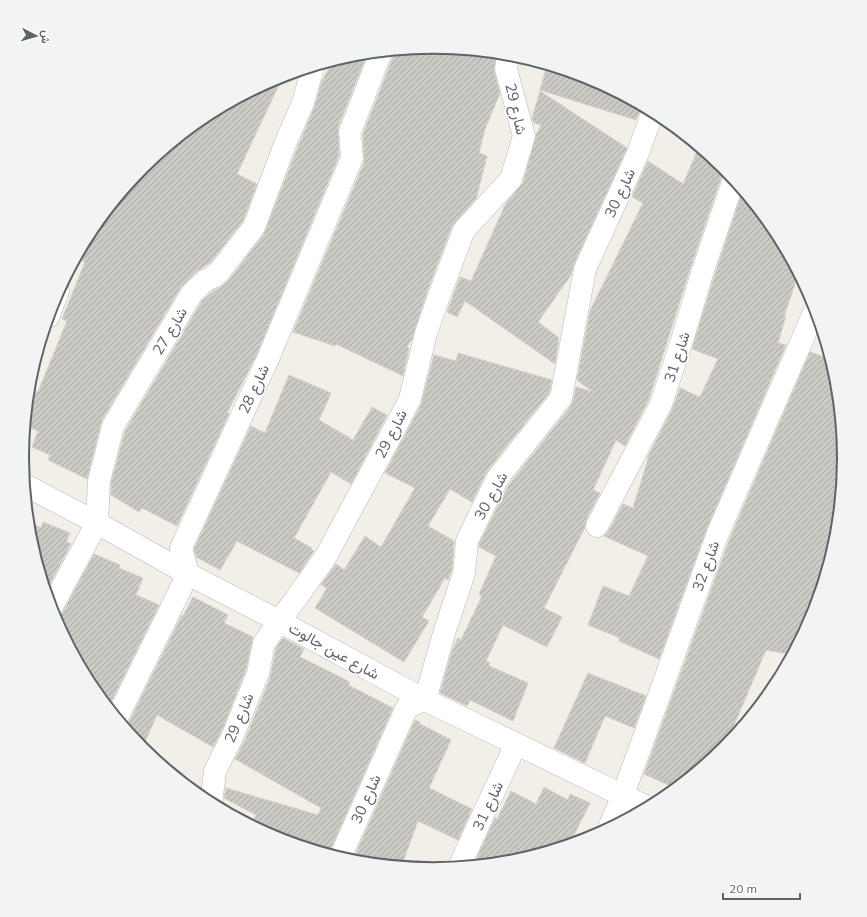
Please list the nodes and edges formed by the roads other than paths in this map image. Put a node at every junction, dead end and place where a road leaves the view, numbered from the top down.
1 (379, 57) edge
2 (507, 61) edge
3 (311, 73) edge
4 (650, 117) edge
5 (732, 185) edge
6 (812, 317) edge
7 (30, 488) edge
8 (97, 523) junction
9 (597, 526) dead end
10 (188, 574) junction
11 (55, 601) edge
12 (279, 621) junction
13 (425, 700) junction
14 (119, 713) edge
15 (516, 744) junction
16 (623, 795) junction
17 (212, 797) edge
18 (643, 805) edge
19 (612, 821) edge
20 (343, 852) edge
21 (462, 862) edge

1 - 10 street, شارع 28
2 - 12 street, شارع 29
3 - 8 street, شارع 27
4 - 13 street, شارع 30
5 - 9 street, شارع 31
6 - 16 street, شارع 32
7 - 8 street, شارع عين جالوت
8 - 10 street, شارع عين جالوت
8 - 11 street, شارع 27
10 - 12 street, شارع عين جالوت
10 - 14 street
12 - 13 street, شارع عين جالوت
12 - 17 street, شارع 29
13 - 15 street, شارع عين جالوت
13 - 20 street, شارع 30
15 - 16 street, شارع عين جالوت
15 - 21 street, شارع 31
16 - 18 street, شارع عين جالوت
16 - 19 street, شارع 32

